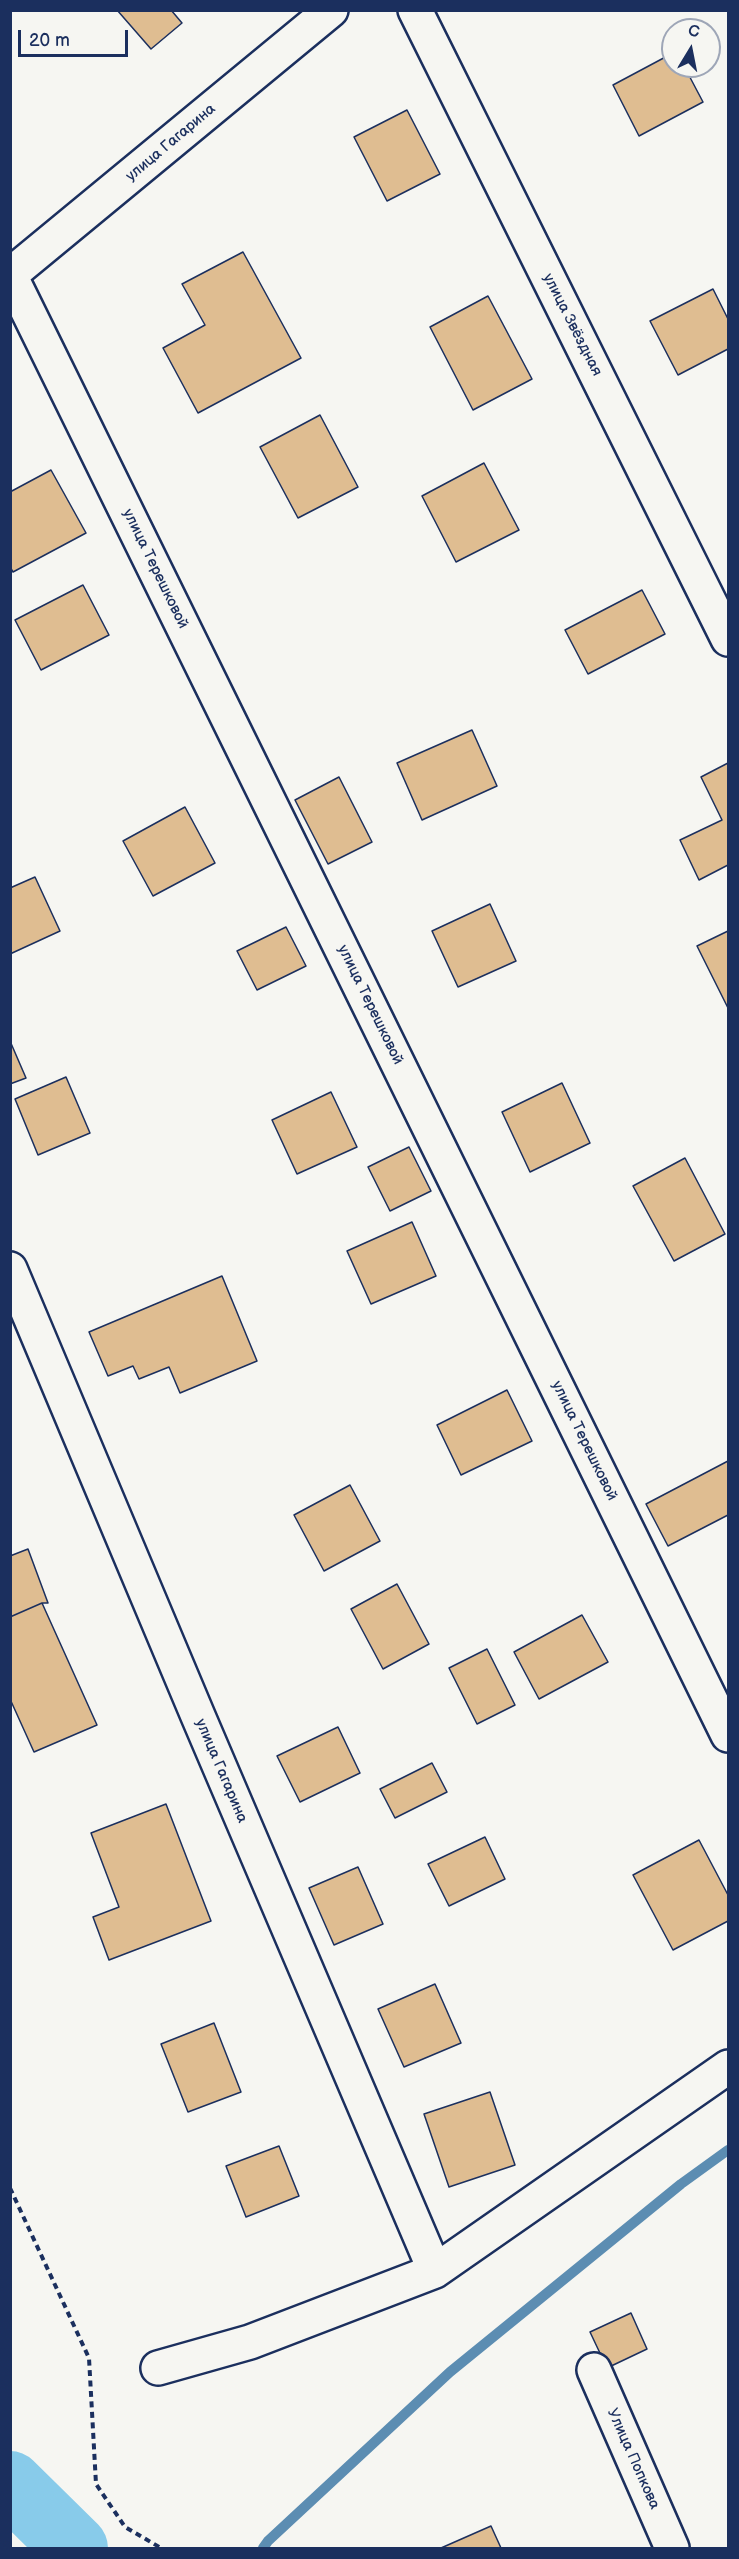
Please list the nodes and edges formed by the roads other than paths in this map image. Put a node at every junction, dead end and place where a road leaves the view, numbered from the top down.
1 (331, 10) edge
2 (415, 10) edge
3 (10, 275) edge
4 (729, 639) edge
5 (10, 1269) edge
6 (729, 1735) edge
7 (729, 2067) edge
8 (435, 2271) junction
9 (158, 2368) dead end
10 (594, 2370) dead end
11 (672, 2548) edge

1 - 3 street, улица Гагарина
2 - 4 street, улица Звёздная
3 - 6 street, улица Терешковой
5 - 8 street, улица Гагарина
7 - 8 street
8 - 9 street
10 - 11 street, Улица Попкова

